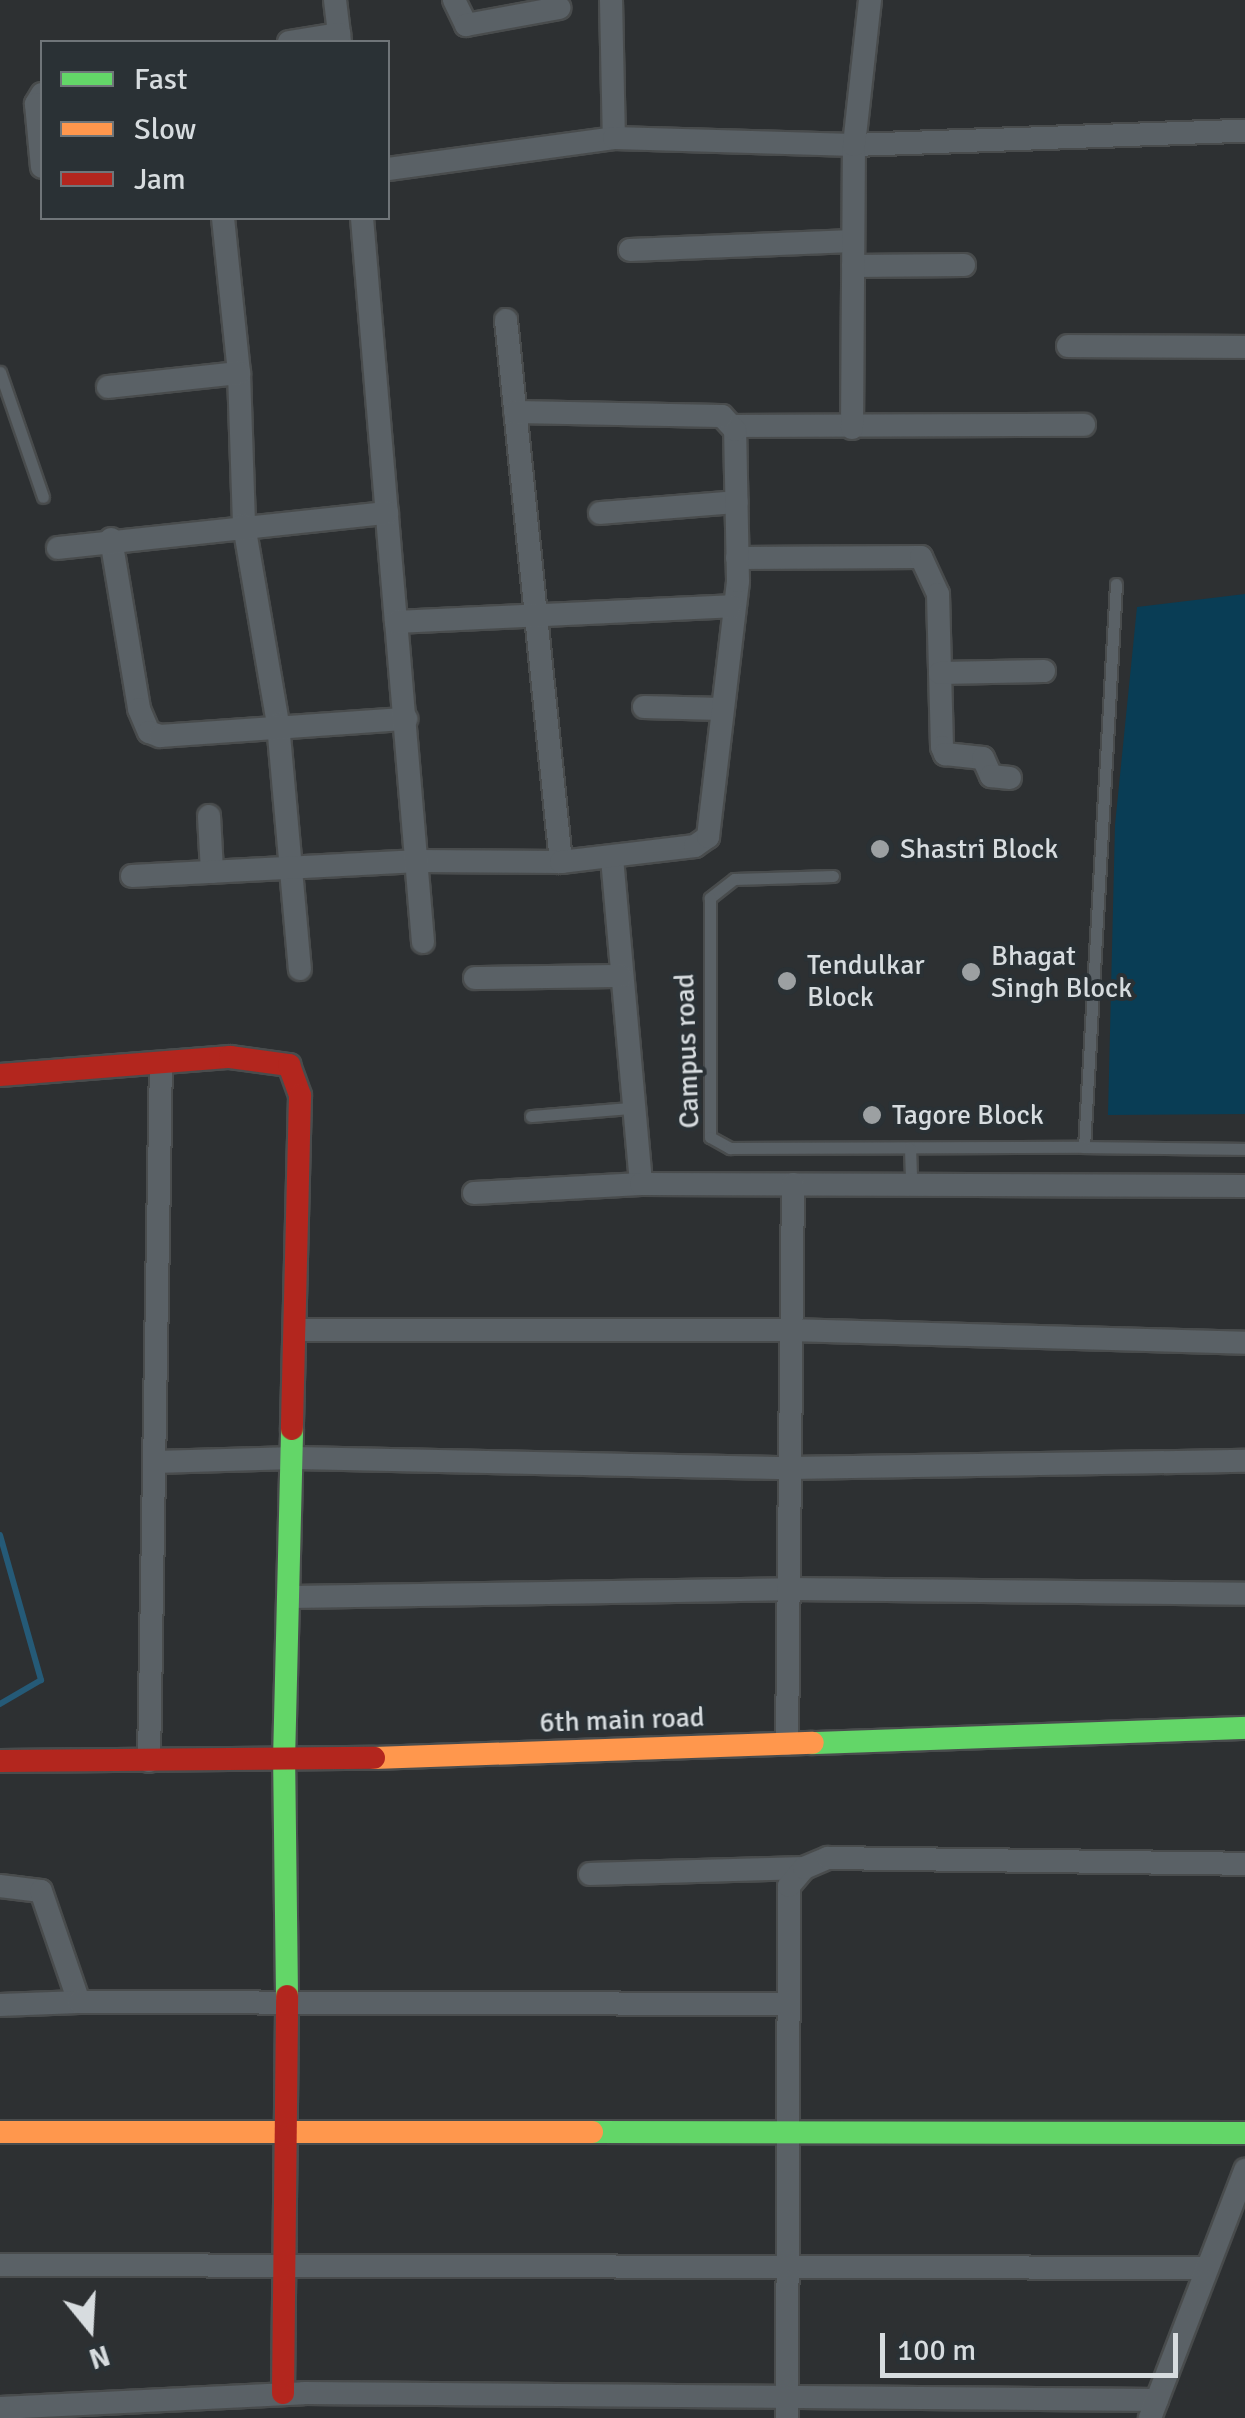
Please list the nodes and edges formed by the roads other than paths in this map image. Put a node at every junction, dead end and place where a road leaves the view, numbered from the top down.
1 (334, 0) edge
2 (454, 0) edge
3 (611, 0) edge
4 (870, 0) edge
5 (558, 8) dead end
6 (340, 38) edge
7 (314, 40) edge
8 (40, 97) edge
9 (1245, 131) edge
10 (614, 138) junction
11 (854, 145) junction
12 (40, 146) edge
13 (390, 169) edge
14 (222, 220) edge
15 (362, 220) edge
16 (853, 242) junction
17 (630, 250) dead end
18 (964, 265) dead end
19 (853, 266) junction
20 (506, 320) dead end
21 (1068, 346) dead end
22 (1245, 347) edge
23 (0, 372) edge
24 (239, 372) junction
25 (108, 387) dead end
26 (515, 412) junction
27 (1084, 425) dead end
28 (732, 426) junction
29 (852, 428) junction
30 (43, 498) dead end
31 (737, 502) junction
32 (387, 512) junction
33 (600, 513) dead end
34 (244, 526) junction
35 (112, 539) junction
36 (58, 548) dead end
37 (737, 558) junction
38 (1116, 584) dead end
39 (731, 606) junction
40 (534, 619) junction
41 (396, 622) junction
42 (1044, 670) dead end
43 (940, 673) junction
44 (644, 707) dead end
45 (722, 708) junction
46 (406, 719) junction
47 (278, 724) junction
48 (1010, 778) dead end
49 (209, 816) dead end
50 (612, 858) junction
51 (419, 861) junction
52 (561, 862) junction
53 (289, 870) junction
54 (212, 872) junction
55 (132, 876) dead end
56 (833, 876) dead end
57 (423, 942) dead end
58 (300, 970) dead end
59 (621, 976) junction
60 (475, 978) dead end
61 (161, 1063) junction
62 (0, 1075) edge
63 (631, 1108) junction
64 (531, 1116) dead end
65 (1084, 1147) junction
66 (910, 1148) junction
67 (1245, 1149) edge
68 (641, 1184) junction
69 (793, 1184) junction
70 (911, 1184) junction
71 (1245, 1186) edge
72 (474, 1193) dead end
73 (299, 1330) junction
74 (791, 1330) junction
75 (1245, 1343) edge
76 (294, 1458) junction
77 (1245, 1461) edge
78 (156, 1462) junction
79 (790, 1468) junction
80 (788, 1589) junction
81 (1245, 1594) edge
82 (292, 1597) junction
83 (1245, 1728) edge
84 (787, 1744) junction
85 (149, 1761) junction
86 (284, 1761) junction
87 (0, 1762) edge
88 (1245, 1864) edge
89 (804, 1868) junction
90 (590, 1874) dead end
91 (0, 1886) edge
92 (80, 2002) junction
93 (788, 2004) junction
94 (0, 2005) edge
95 (287, 2006) junction
96 (289, 2129) junction
97 (787, 2130) junction
98 (0, 2132) edge
99 (1245, 2132) edge
100 (1245, 2170) edge
101 (286, 2265) junction
102 (0, 2266) edge
103 (786, 2268) junction
104 (1206, 2268) junction
105 (283, 2394) junction
106 (0, 2408) edge
107 (787, 2408) edge
108 (1154, 2409) edge

1 - 6 street
2 - 5 street
3 - 10 street
4 - 11 street
6 - 7 street
8 - 12 street
9 - 11 street
10 - 11 street
10 - 13 street
11 - 16 street
14 - 24 street
15 - 32 street
16 - 17 street
16 - 19 street
18 - 19 street
19 - 29 street
20 - 26 street
21 - 22 street
23 - 30 lane
24 - 25 street
24 - 34 street
26 - 28 street
26 - 40 street
27 - 29 street
28 - 29 street
28 - 31 street
31 - 33 street
31 - 37 street
32 - 34 street
32 - 41 street
34 - 35 street
34 - 47 street
35 - 36 street
35 - 47 street
37 - 39 street
37 - 43 street
38 - 65 lane
39 - 40 street
39 - 45 street
40 - 41 street
40 - 52 street
41 - 46 street
42 - 43 street
43 - 48 street
44 - 45 street
45 - 50 street
46 - 47 street
46 - 51 street
47 - 53 street
49 - 54 street
50 - 52 street
50 - 59 street
51 - 52 street
51 - 53 street
51 - 57 street
53 - 54 street
53 - 58 street
54 - 55 street
56 - 66 lane, Campus road
59 - 60 street
59 - 63 street
61 - 62 street
61 - 73 street
61 - 78 street
63 - 64 lane
63 - 68 street
65 - 66 lane, Campus road
65 - 67 lane, Campus road
66 - 70 lane
68 - 69 street
68 - 72 street
69 - 70 street
69 - 74 street
70 - 71 street
73 - 74 street
73 - 76 street
74 - 75 street
74 - 79 street
76 - 78 street
76 - 79 street
76 - 82 street
77 - 79 street
78 - 85 street
79 - 80 street
80 - 81 street
80 - 82 street
80 - 84 street
82 - 86 street
83 - 84 street, 6th main road
84 - 86 street, 6th main road
85 - 86 street, 6th main road
85 - 87 street, 6th main road
86 - 95 street
88 - 89 street
89 - 90 street
89 - 93 street
91 - 92 street
92 - 94 street
92 - 95 street
93 - 95 street
93 - 97 street
95 - 96 street
96 - 97 street
96 - 98 street
96 - 101 street
97 - 99 street
97 - 103 street
100 - 104 street
101 - 102 street
101 - 103 street
101 - 105 street
103 - 104 street
103 - 107 street
104 - 108 street
105 - 106 street
105 - 107 street
107 - 108 street

